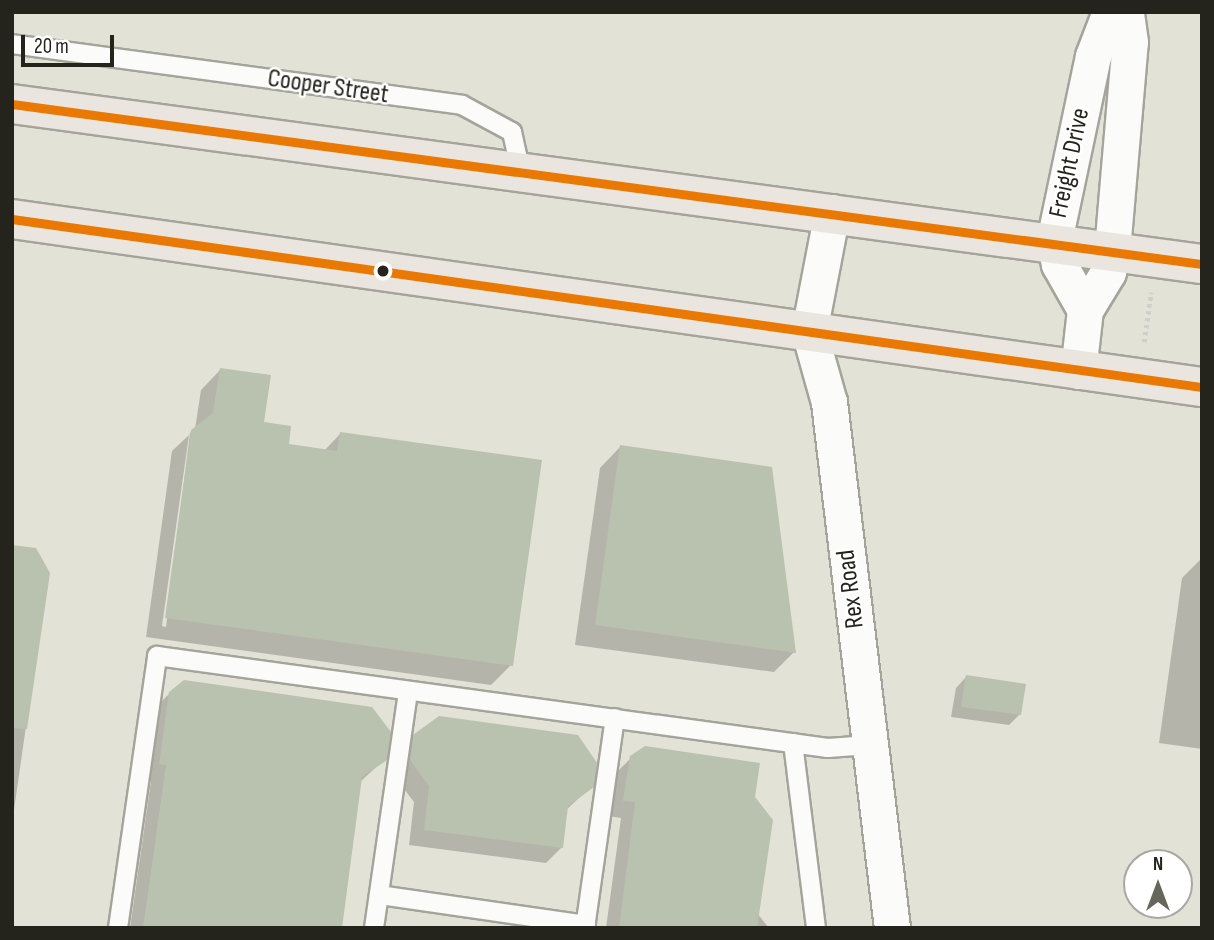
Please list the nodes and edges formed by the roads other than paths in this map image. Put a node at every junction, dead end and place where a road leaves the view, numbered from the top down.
1 (1110, 12) edge
2 (1126, 12) edge
3 (12, 44) edge
4 (12, 104) edge
5 (521, 173) junction
6 (832, 212) junction
7 (12, 219) edge
8 (1054, 242) junction
9 (1112, 250) junction
10 (1202, 264) edge
11 (1085, 310) junction
12 (809, 331) junction
13 (1078, 371) junction
14 (1202, 387) edge
15 (408, 692) junction
16 (615, 718) junction
17 (793, 743) junction
18 (869, 744) junction
19 (379, 895) junction
20 (586, 926) edge
21 (118, 928) edge
22 (374, 928) edge
23 (816, 928) edge
24 (892, 928) edge

1 - 8 street, Freight Drive
2 - 9 street, Freight Drive
3 - 5 lane, Cooper Street
4 - 5 main road
5 - 6 main road
6 - 8 main road
6 - 12 street, Rex Road
7 - 12 main road
8 - 9 main road
8 - 11 street, Freight Drive
9 - 10 main road
9 - 11 street, Freight Drive
11 - 13 street, Freight Drive
12 - 13 main road
12 - 18 street, Rex Road
13 - 14 main road
15 - 16 lane
15 - 19 lane
15 - 21 lane
16 - 17 lane
16 - 20 lane
17 - 18 lane
17 - 23 lane
18 - 24 street, Rex Road
19 - 20 lane
19 - 22 lane

